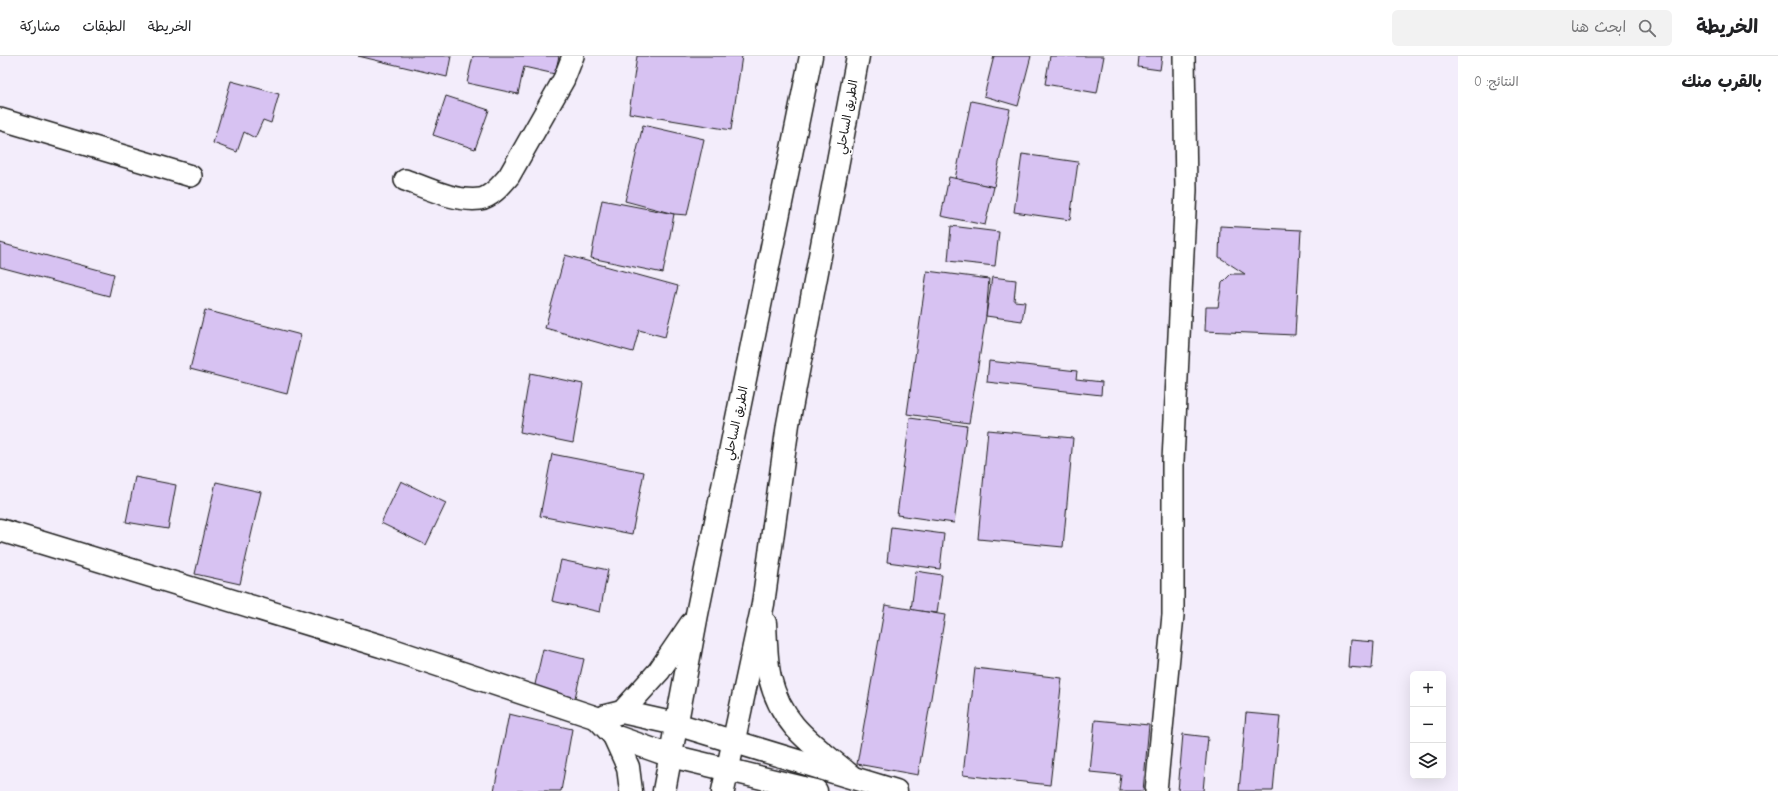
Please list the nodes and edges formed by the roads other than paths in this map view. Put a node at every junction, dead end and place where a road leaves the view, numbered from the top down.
1 (573, 56) edge
2 (811, 56) edge
3 (858, 56) edge
4 (1184, 56) edge
5 (0, 119) edge
6 (192, 176) dead end
7 (405, 180) dead end
8 (0, 530) edge
9 (763, 604) junction
10 (697, 614) junction
11 (622, 712) junction
12 (597, 718) junction
13 (676, 724) junction
14 (614, 736) junction
15 (732, 741) junction
16 (672, 756) junction
17 (726, 769) junction
18 (852, 776) junction
19 (631, 791) edge
20 (664, 791) edge
21 (722, 791) edge
22 (816, 791) edge
23 (896, 791) edge
24 (1156, 791) edge

1 - 7 street
2 - 10 main road, الطريق الساحلي
3 - 9 main road, الطريق الساحلي
4 - 24 street
5 - 6 street
8 - 12 main road
9 - 15 main road, الطريق الساحلي
9 - 18 main road
10 - 11 main road
10 - 13 main road, الطريق الساحلي
11 - 12 main road
11 - 13 main road
12 - 14 main road
13 - 15 main road
13 - 16 main road, الطريق الساحلي
14 - 16 main road
14 - 19 main road
15 - 17 main road, الطريق الساحلي
15 - 18 main road
16 - 17 main road
16 - 20 main road, الطريق الساحلي
17 - 21 main road, الطريق الساحلي
17 - 22 main road
18 - 23 main road

